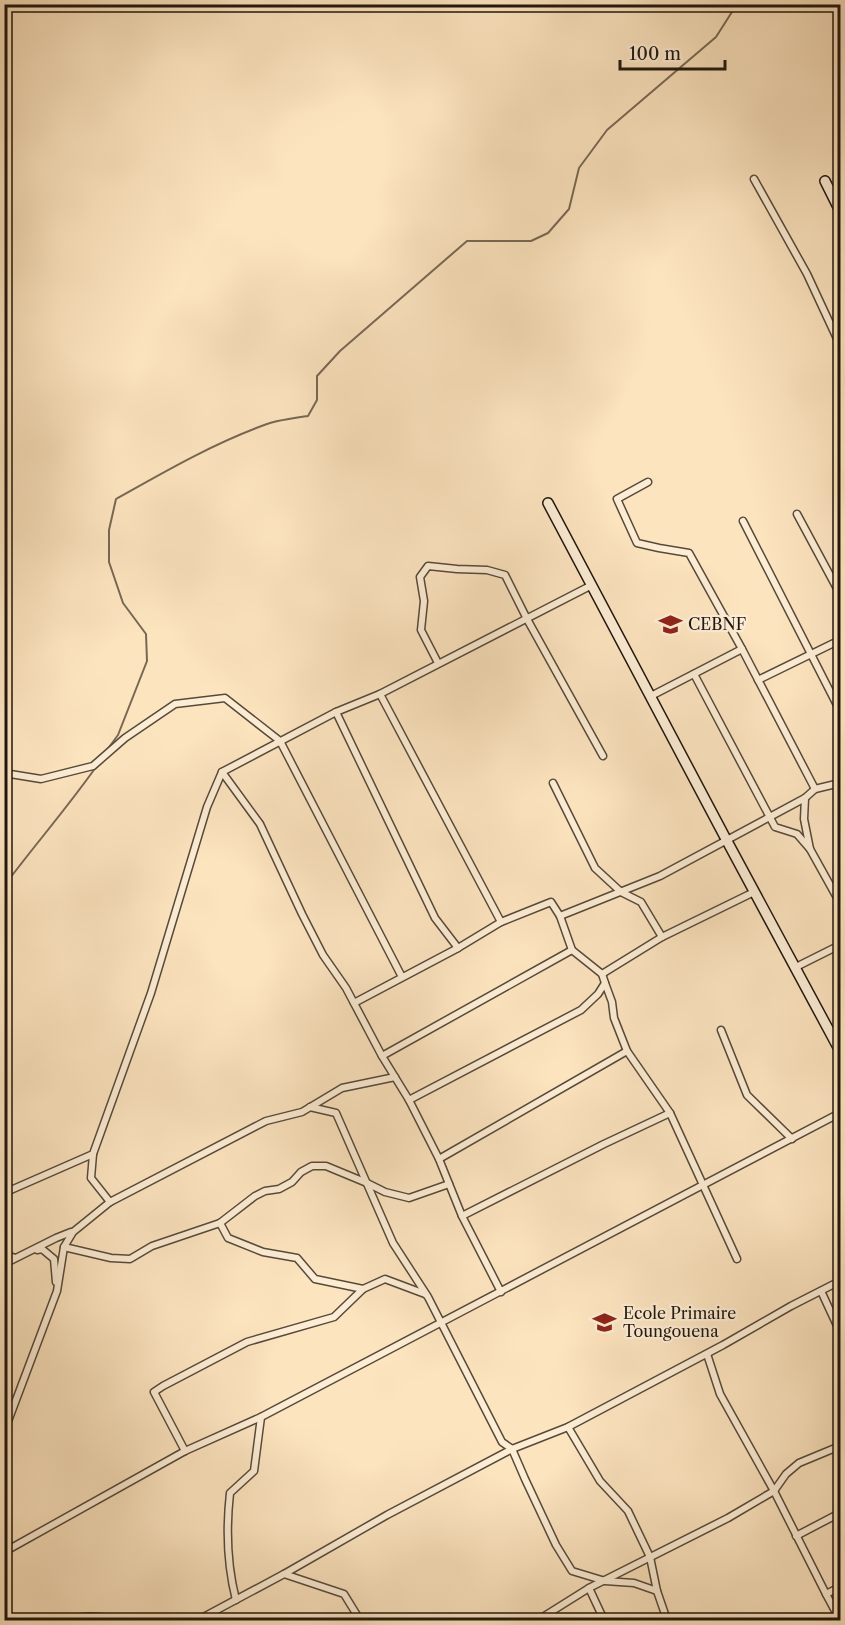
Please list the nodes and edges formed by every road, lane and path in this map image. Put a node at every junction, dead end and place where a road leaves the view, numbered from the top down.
1 (754, 179) dead end
2 (825, 181) dead end
3 (840, 211) edge
4 (840, 345) edge
5 (648, 482) dead end
6 (548, 503) dead end
7 (797, 514) dead end
8 (743, 521) dead end
9 (592, 585) junction
10 (840, 594) edge
11 (528, 619) junction
12 (840, 640) edge
13 (742, 649) junction
14 (812, 654) junction
15 (438, 663) junction
16 (694, 674) junction
17 (758, 680) junction
18 (380, 694) junction
19 (651, 696) junction
20 (336, 711) junction
21 (840, 711) edge
22 (280, 741) junction
23 (603, 756) dead end
24 (222, 772) junction
25 (4, 773) edge
26 (553, 783) dead end
27 (840, 783) edge
28 (815, 789) junction
29 (805, 798) junction
30 (769, 817) junction
31 (727, 842) junction
32 (810, 849) junction
33 (621, 892) junction
34 (754, 892) junction
35 (840, 903) edge
36 (560, 916) junction
37 (501, 922) junction
38 (662, 937) junction
39 (840, 945) edge
40 (458, 948) junction
41 (572, 950) junction
42 (796, 968) junction
43 (602, 974) junction
44 (402, 977) junction
45 (605, 983) junction
46 (354, 1003) junction
47 (721, 1030) dead end
48 (627, 1051) junction
49 (840, 1051) edge
50 (382, 1056) junction
51 (395, 1077) junction
52 (409, 1100) junction
53 (310, 1107) junction
54 (670, 1113) junction
55 (840, 1113) edge
56 (792, 1138) junction
57 (93, 1154) junction
58 (439, 1159) junction
59 (367, 1183) junction
60 (449, 1184) junction
61 (704, 1185) junction
62 (4, 1193) edge
63 (110, 1202) junction
64 (462, 1216) junction
65 (220, 1223) junction
66 (73, 1232) junction
67 (64, 1247) junction
68 (34, 1250) junction
69 (4, 1254) edge
70 (15, 1258) junction
71 (737, 1259) dead end
72 (4, 1264) edge
73 (840, 1281) edge
74 (363, 1289) junction
75 (57, 1291) junction
76 (820, 1291) junction
77 (501, 1292) junction
78 (426, 1294) junction
79 (442, 1323) junction
80 (840, 1332) edge
81 (706, 1354) junction
82 (261, 1417) junction
83 (568, 1427) junction
84 (4, 1432) edge
85 (840, 1446) edge
86 (512, 1449) junction
87 (185, 1451) junction
88 (774, 1491) junction
89 (840, 1513) edge
90 (796, 1536) junction
91 (4, 1552) edge
92 (650, 1557) junction
93 (284, 1574) junction
94 (605, 1581) junction
95 (840, 1587) edge
96 (589, 1588) junction
97 (657, 1591) junction
98 (826, 1594) junction
99 (236, 1600) junction
100 (69, 1620) edge
101 (117, 1620) edge
102 (198, 1620) edge
103 (360, 1620) edge
104 (538, 1620) edge
105 (604, 1620) edge
106 (667, 1620) edge
107 (840, 1620) edge

1 - 4 street
2 - 3 street
5 - 13 street
6 - 9 street
7 - 10 street
8 - 14 street
9 - 11 street
9 - 19 street
11 - 15 street
11 - 15 street
11 - 23 street
12 - 14 street
13 - 16 street
13 - 17 street
14 - 17 street
14 - 21 street
15 - 18 street
16 - 19 street
16 - 30 street
17 - 28 street
18 - 20 street
18 - 37 street
19 - 31 street
20 - 22 street
20 - 40 street
22 - 24 street
22 - 25 street
22 - 44 street
24 - 46 street
24 - 57 street
26 - 33 street
27 - 28 street
28 - 29 street
29 - 30 street
29 - 32 street
30 - 31 street
30 - 32 street
31 - 33 street
31 - 34 street
32 - 35 street
33 - 36 street
33 - 38 street
34 - 38 street
34 - 42 street
36 - 37 street
36 - 41 street
37 - 40 street
38 - 43 street
39 - 42 street
40 - 44 street
41 - 43 street
41 - 50 street
42 - 49 street
43 - 45 street
44 - 46 street
45 - 48 street
45 - 52 street
46 - 50 street
47 - 56 street
48 - 54 street
48 - 58 street
50 - 51 street
51 - 52 street
51 - 53 street
52 - 58 street
53 - 59 street
53 - 63 street
54 - 61 street
54 - 64 street
55 - 56 street
56 - 61 street
57 - 62 street
57 - 63 street
58 - 60 street
59 - 60 street
59 - 65 street
59 - 78 street
60 - 64 street
61 - 71 street
61 - 77 street
63 - 66 street
64 - 77 street
65 - 67 street
65 - 74 street
66 - 67 street
66 - 68 street
67 - 75 street
68 - 70 street
68 - 75 street
69 - 70 street
70 - 72 street
73 - 76 street
74 - 78 street
74 - 87 street
75 - 84 street
76 - 80 street
76 - 81 street
77 - 79 street
78 - 79 street
79 - 82 street
79 - 86 street
81 - 83 street
81 - 88 street
82 - 87 street
82 - 99 street
83 - 86 street
83 - 92 street
85 - 88 street
86 - 93 street
86 - 94 street
87 - 91 street
88 - 90 street
88 - 92 street
89 - 90 street
90 - 98 street
92 - 94 street
92 - 97 street
93 - 99 street
93 - 103 street
94 - 96 street
94 - 97 street
95 - 98 street
96 - 104 street
96 - 105 street
97 - 106 street
98 - 107 street
99 - 102 street
100 - 101 street

